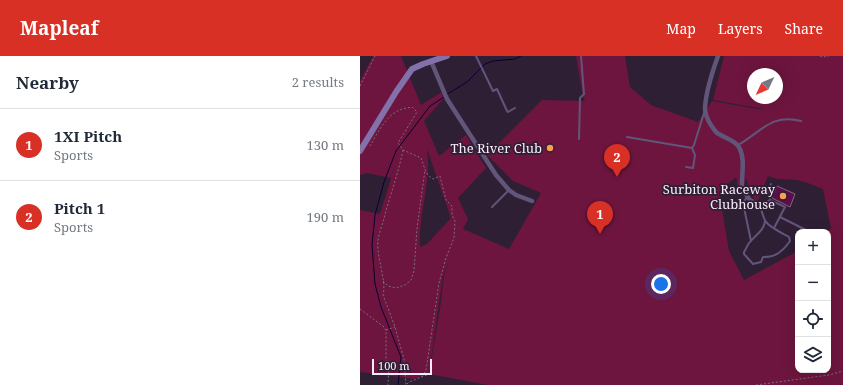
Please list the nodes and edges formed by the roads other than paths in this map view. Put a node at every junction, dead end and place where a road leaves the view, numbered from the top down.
1 (476, 56) edge
2 (581, 56) edge
3 (718, 56) edge
4 (443, 57) edge
5 (431, 61) junction
6 (515, 108) dead end
7 (705, 110) junction
8 (801, 122) dead end
9 (626, 136) dead end
10 (579, 139) dead end
11 (738, 146) junction
12 (362, 148) edge
13 (692, 148) junction
14 (686, 167) dead end
15 (771, 184) dead end
16 (509, 190) junction
17 (747, 197) junction
18 (770, 200) junction
19 (532, 201) dead end
20 (760, 206) junction
21 (492, 207) dead end
22 (780, 217) junction
23 (765, 221) junction
24 (774, 228) junction
25 (804, 229) edge
26 (751, 241) junction

1 - 6 lane
2 - 10 lane
3 - 7 street
4 - 5 main road
5 - 12 main road
5 - 16 street
7 - 11 street
7 - 13 lane
8 - 11 lane
9 - 13 lane
11 - 17 street
13 - 14 lane
15 - 18 lane
16 - 19 street
16 - 21 lane
17 - 20 street
17 - 26 lane
18 - 20 lane
18 - 22 lane
20 - 23 lane
22 - 24 lane
22 - 25 lane
23 - 24 lane
23 - 26 lane
24 - 26 lane

